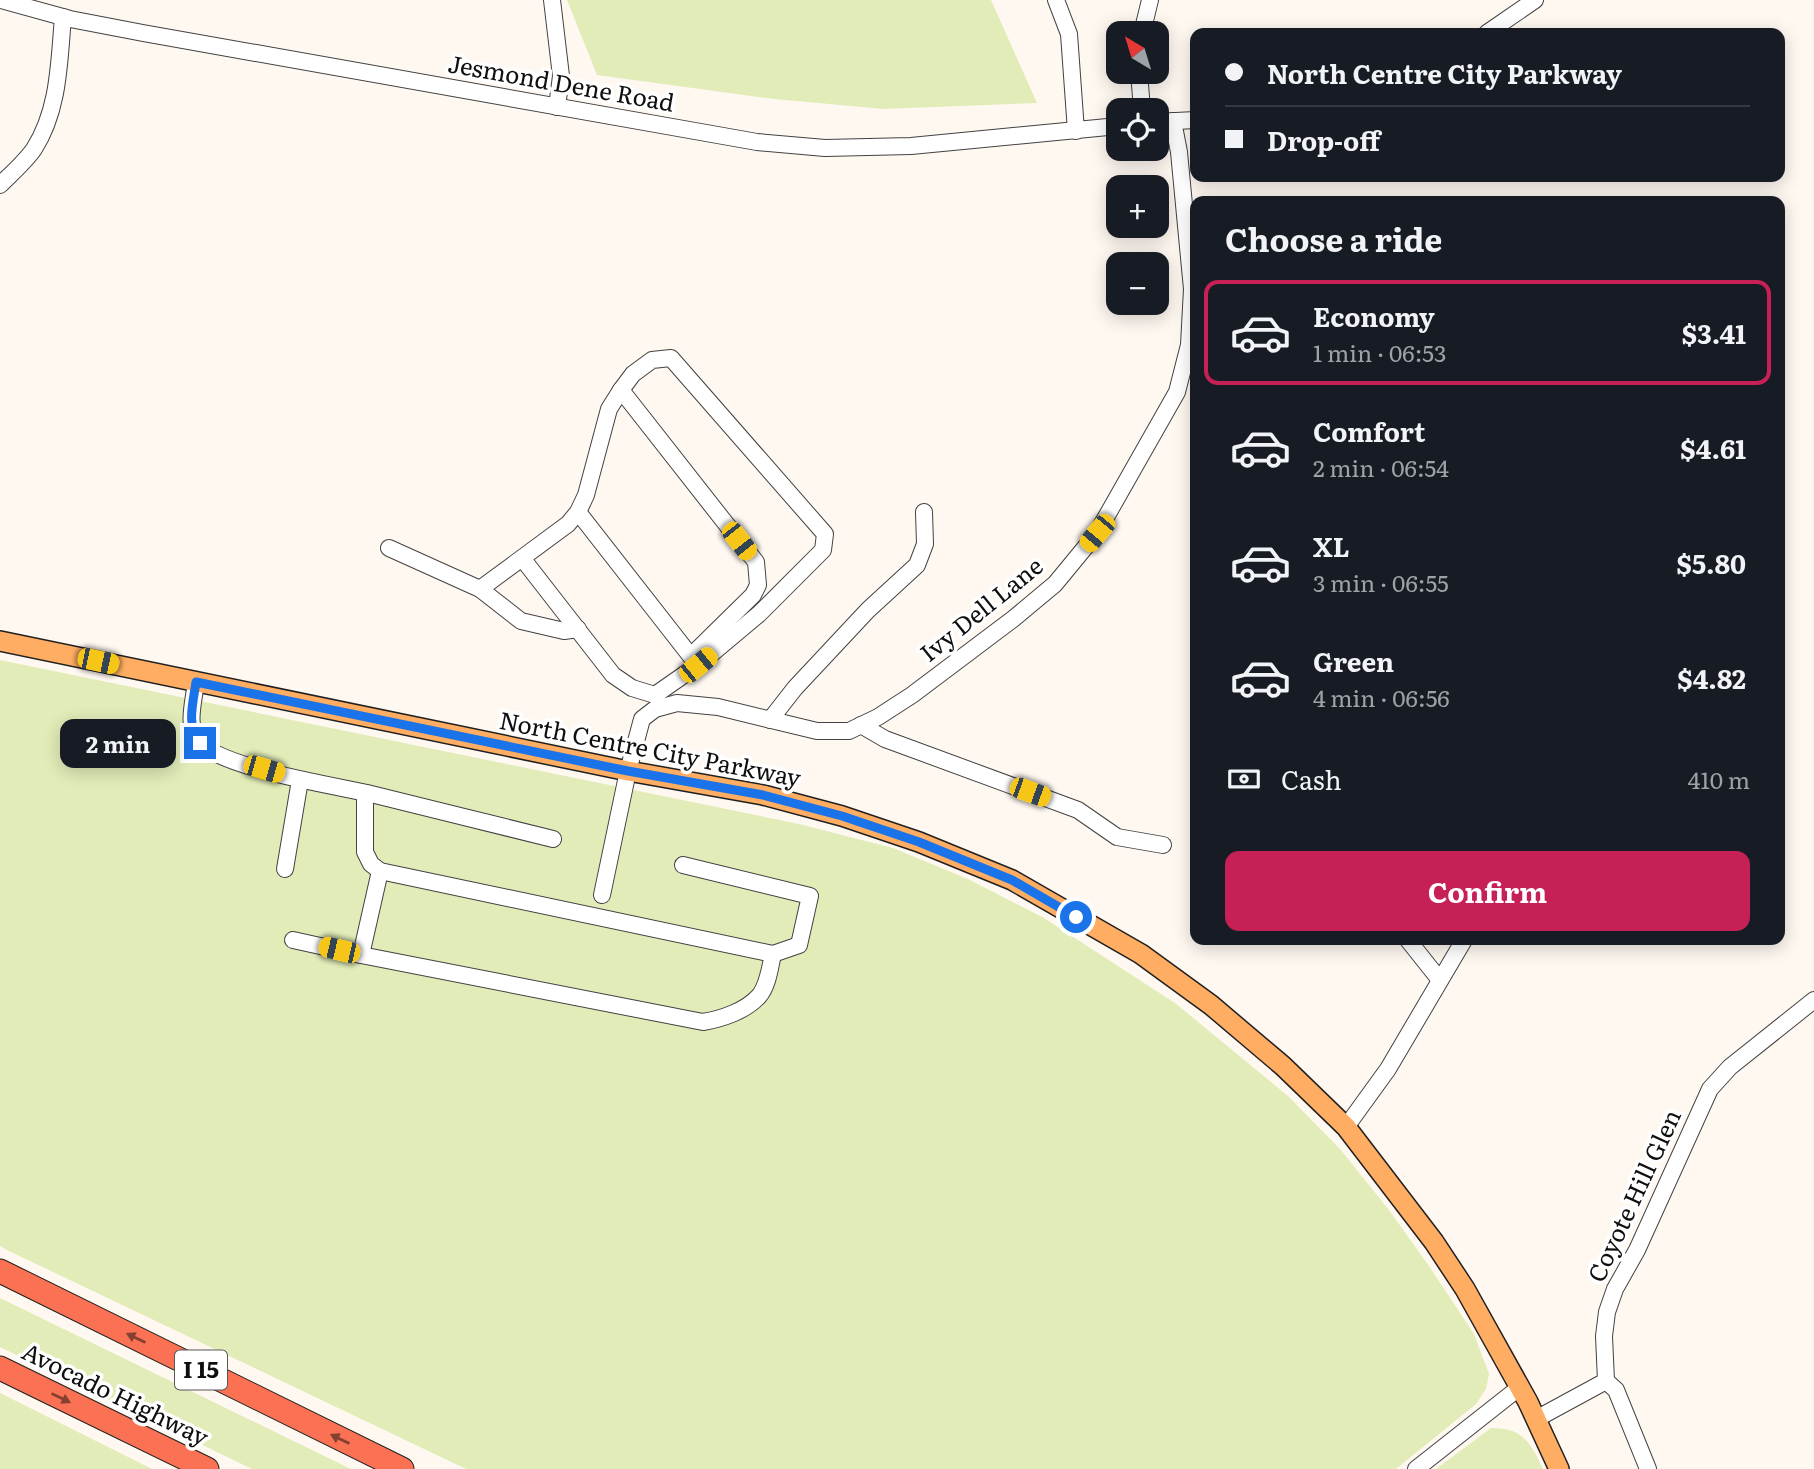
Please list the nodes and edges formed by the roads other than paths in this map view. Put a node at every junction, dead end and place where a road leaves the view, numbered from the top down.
1 (1, 0) edge
2 (552, 0) edge
3 (1056, 0) edge
4 (1150, 0) edge
5 (1535, 0) edge
6 (63, 17) junction
7 (1145, 21) edge
8 (1494, 28) edge
9 (556, 107) junction
10 (1190, 120) edge
11 (1169, 122) edge
12 (1106, 127) edge
13 (1076, 131) junction
14 (1169, 131) edge
15 (0, 185) edge
16 (1190, 268) edge
17 (1190, 326) edge
18 (621, 390) junction
19 (578, 512) junction
20 (924, 512) dead end
21 (389, 548) dead end
22 (522, 558) junction
23 (480, 589) junction
24 (578, 629) junction
25 (0, 641) edge
26 (694, 661) junction
27 (196, 682) junction
28 (655, 702) junction
29 (770, 720) junction
30 (861, 725) junction
31 (628, 771) junction
32 (300, 780) junction
33 (365, 793) junction
34 (553, 839) dead end
35 (1163, 845) dead end
36 (683, 865) dead end
37 (285, 869) dead end
38 (380, 871) junction
39 (603, 895) dead end
40 (293, 940) dead end
41 (1412, 945) edge
42 (1461, 945) edge
43 (773, 954) junction
44 (361, 955) junction
45 (1439, 979) junction
46 (1814, 1000) edge
47 (1346, 1127) junction
48 (0, 1271) edge
49 (0, 1368) edge
50 (1606, 1381) junction
51 (1520, 1387) junction
52 (1536, 1419) junction
53 (207, 1469) edge
54 (402, 1469) edge
55 (1416, 1469) edge
56 (1559, 1469) edge
57 (1648, 1469) edge

1 - 6 street, Jesmond Dene Road
2 - 9 street
3 - 13 street
4 - 7 street
5 - 8 street
6 - 9 street, Jesmond Dene Road
6 - 15 street
9 - 13 street, Jesmond Dene Road
10 - 11 street
12 - 13 street, Jesmond Dene Road
14 - 16 street, Ivy Dell Lane
17 - 30 street, Ivy Dell Lane
18 - 19 street
18 - 26 street
18 - 26 street
19 - 22 street
19 - 26 street
20 - 29 street
21 - 23 street
22 - 23 street
22 - 24 street
23 - 24 street
24 - 28 street
25 - 27 main road, North Centre City Parkway
26 - 28 street
27 - 31 main road, North Centre City Parkway
27 - 32 street
28 - 29 street, Ivy Dell Lane
28 - 31 street
29 - 30 street, Ivy Dell Lane
30 - 35 street
31 - 39 street
31 - 47 main road, North Centre City Parkway
32 - 33 street
32 - 37 street
33 - 34 street
33 - 38 street
36 - 43 street
38 - 43 street
38 - 44 street
40 - 44 street
41 - 45 street
42 - 45 street
43 - 44 street
45 - 47 street
46 - 50 street, Coyote Hill Glen
47 - 51 main road, North Centre City Parkway
54 -> 48 highway, I 15
49 -> 53 highway, Avocado Highway
50 - 52 street
50 - 57 street
51 - 52 main road, North Centre City Parkway
51 - 55 street
52 - 56 main road, North Centre City Parkway

